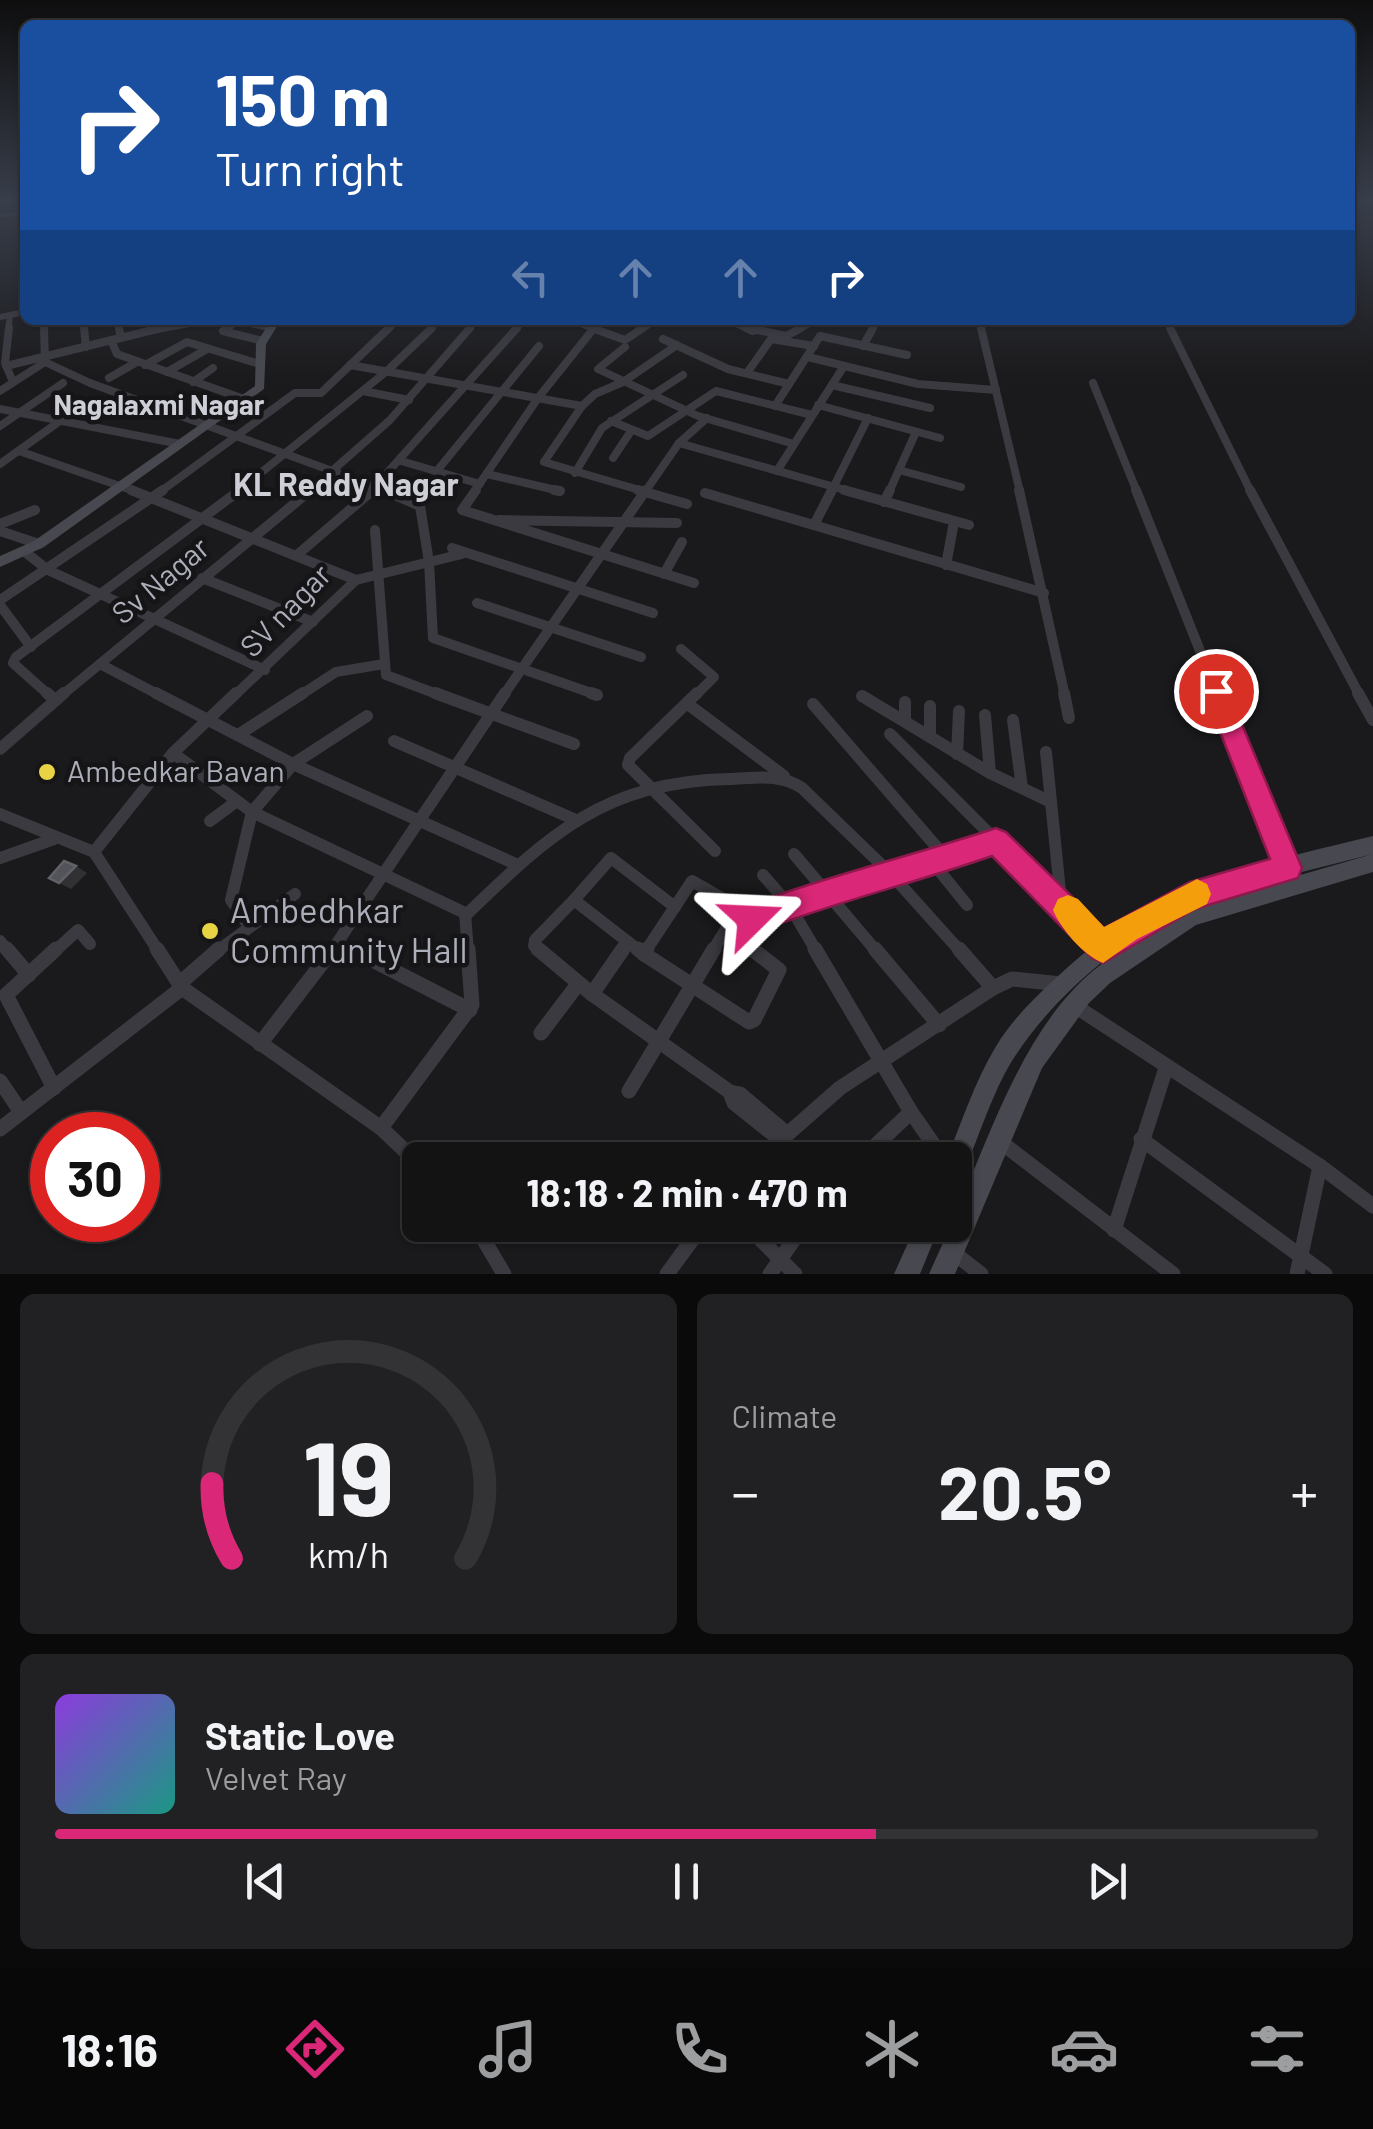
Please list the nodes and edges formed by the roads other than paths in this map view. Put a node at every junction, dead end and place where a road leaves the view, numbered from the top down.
1 (5, 316) edge
2 (84, 325) edge
3 (117, 325) edge
4 (154, 325) edge
5 (174, 325) edge
6 (233, 325) edge
7 (393, 325) edge
8 (435, 325) edge
9 (472, 325) edge
10 (520, 325) edge
11 (585, 325) edge
12 (650, 325) edge
13 (733, 325) edge
14 (748, 325) edge
15 (751, 325) edge
16 (808, 325) edge
17 (980, 325) edge
18 (1168, 325) edge
19 (874, 326) dead end
20 (44, 327) dead end
21 (594, 328) junction
22 (269, 330) edge
23 (155, 331) junction
24 (223, 331) junction
25 (4, 332) edge
26 (116, 339) junction
27 (663, 339) dead end
28 (772, 339) junction
29 (762, 340) dead end
30 (677, 346) junction
31 (814, 346) junction
32 (863, 346) junction
33 (86, 347) junction
34 (537, 347) dead end
35 (625, 347) dead end
36 (203, 348) junction
37 (3, 349) edge
38 (907, 355) dead end
39 (808, 357) junction
40 (45, 359) junction
41 (256, 362) junction
42 (141, 363) junction
43 (350, 365) junction
44 (3, 366) edge
45 (844, 366) junction
46 (213, 368) dead end
47 (387, 371) junction
48 (167, 372) junction
49 (747, 374) junction
50 (683, 375) dead end
51 (109, 378) dead end
52 (427, 378) junction
53 (13, 382) junction
54 (193, 382) junction
55 (623, 382) junction
56 (63, 383) dead end
57 (1093, 383) dead end
58 (789, 384) junction
59 (832, 384) junction
60 (468, 385) junction
61 (0, 390) edge
62 (996, 390) junction
63 (500, 391) junction
64 (363, 392) junction
65 (651, 396) junction
66 (538, 398) junction
67 (244, 399) junction
68 (408, 400) junction
69 (906, 402) junction
70 (818, 405) junction
71 (582, 406) junction
72 (775, 406) junction
73 (930, 408) dead end
74 (0, 409) edge
75 (685, 410) junction
76 (19, 413) junction
77 (812, 415) junction
78 (708, 418) junction
79 (868, 418) junction
80 (60, 421) junction
81 (610, 421) junction
82 (892, 425) junction
83 (0, 426) edge
84 (206, 426) junction
85 (630, 431) junction
86 (916, 432) junction
87 (236, 436) junction
88 (940, 438) dead end
89 (679, 443) junction
90 (180, 444) junction
91 (794, 444) junction
92 (19, 450) junction
93 (288, 454) junction
94 (613, 458) dead end
95 (401, 461) junction
96 (0, 464) edge
97 (899, 470) junction
98 (777, 471) junction
99 (436, 472) junction
100 (335, 473) junction
101 (575, 473) junction
102 (487, 474) junction
103 (480, 484) junction
104 (122, 486) junction
105 (378, 486) junction
106 (832, 487) junction
107 (962, 488) dead end
108 (560, 491) dead end
109 (645, 492) junction
110 (704, 492) dead end
111 (150, 499) junction
112 (884, 502) junction
113 (686, 504) dead end
114 (35, 510) dead end
115 (202, 518) junction
116 (562, 518) junction
117 (485, 520) junction
118 (627, 520) junction
119 (954, 522) junction
120 (677, 523) dead end
121 (814, 525) junction
122 (970, 526) dead end
123 (0, 527) edge
124 (374, 530) dead end
125 (251, 539) junction
126 (555, 541) junction
127 (682, 542) dead end
128 (39, 544) junction
129 (25, 552) junction
130 (297, 555) junction
131 (601, 556) junction
132 (0, 562) edge
133 (429, 562) junction
134 (946, 565) junction
135 (48, 570) junction
136 (378, 574) junction
137 (664, 574) junction
138 (202, 578) junction
139 (356, 580) junction
140 (694, 582) dead end
141 (578, 590) junction
142 (1044, 593) junction
143 (104, 595) junction
144 (477, 603) dead end
145 (1, 609) edge
146 (653, 613) dead end
147 (154, 618) junction
148 (313, 622) junction
149 (13, 625) junction
150 (550, 629) junction
151 (0, 632) edge
152 (32, 647) junction
153 (681, 649) dead end
154 (640, 657) dead end
155 (13, 660) junction
156 (100, 664) junction
157 (384, 664) junction
158 (0, 666) edge
159 (521, 668) junction
160 (265, 670) junction
161 (598, 695) dead end
162 (862, 696) dead end
163 (55, 700) junction
164 (905, 702) dead end
165 (813, 704) dead end
166 (689, 705) junction
167 (930, 706) dead end
168 (959, 712) dead end
169 (490, 714) junction
170 (985, 714) dead end
171 (368, 716) dead end
172 (1069, 718) dead end
173 (1013, 720) dead end
174 (1373, 720) edge
175 (208, 721) junction
176 (905, 721) junction
177 (890, 734) dead end
178 (238, 735) junction
179 (930, 737) junction
180 (394, 741) dead end
181 (574, 744) dead end
182 (0, 750) edge
183 (173, 752) junction
184 (1046, 752) dead end
185 (957, 754) junction
186 (293, 764) junction
187 (457, 766) junction
188 (990, 773) junction
189 (785, 777) junction
190 (648, 786) junction
191 (1022, 788) junction
192 (237, 800) junction
193 (1052, 802) junction
194 (252, 812) junction
195 (0, 814) edge
196 (420, 820) junction
197 (576, 820) junction
198 (210, 821) dead end
199 (55, 839) junction
200 (996, 842) junction
201 (1373, 845) edge
202 (716, 851) dead end
203 (94, 852) junction
204 (794, 854) dead end
205 (0, 858) edge
206 (940, 861) junction
207 (1373, 863) edge
208 (518, 865) junction
209 (890, 873) junction
210 (763, 875) dead end
211 (1293, 877) junction
212 (383, 878) junction
213 (824, 892) junction
214 (295, 894) dead end
215 (574, 900) junction
216 (1061, 902) junction
217 (790, 904) junction
218 (967, 905) dead end
219 (675, 907) junction
220 (466, 916) junction
221 (752, 919) dead end
222 (248, 925) junction
223 (726, 929) junction
224 (0, 941) edge
225 (338, 942) junction
226 (628, 942) junction
227 (90, 944) dead end
228 (1103, 948) junction
229 (644, 954) junction
230 (29, 976) junction
231 (578, 984) junction
232 (1062, 984) junction
233 (180, 986) junction
234 (692, 986) junction
235 (992, 988) junction
236 (592, 994) junction
237 (1074, 1006) junction
238 (470, 1010) junction
239 (939, 1024) junction
240 (541, 1033) dead end
241 (659, 1042) junction
242 (260, 1044) junction
243 (880, 1060) junction
244 (1166, 1068) junction
245 (0, 1082) edge
246 (54, 1088) junction
247 (629, 1091) dead end
248 (21, 1112) junction
249 (912, 1112) junction
250 (381, 1128) junction
251 (0, 1129) edge
252 (782, 1135) junction
253 (1141, 1139) junction
254 (997, 1140) junction
255 (775, 1142) edge
256 (880, 1142) edge
257 (934, 1142) edge
258 (959, 1142) edge
259 (402, 1148) edge
260 (1320, 1166) junction
261 (1373, 1206) edge
262 (1114, 1230) junction
263 (485, 1242) edge
264 (691, 1242) edge
265 (757, 1242) edge
266 (792, 1242) edge
267 (921, 1242) edge
268 (952, 1251) junction
269 (1300, 1254) junction
270 (774, 1267) edge
271 (504, 1274) edge
272 (668, 1274) edge
273 (795, 1274) edge
274 (907, 1274) edge
275 (942, 1274) edge
276 (981, 1274) edge
277 (1172, 1274) edge
278 (1297, 1274) edge
279 (1326, 1274) edge

1 - 25 street
2 - 33 street
3 - 26 street
4 - 23 street
5 - 23 street
6 - 24 street
7 - 43 street
8 - 47 street
9 - 52 street, Sv Nagar
10 - 60 street
11 - 21 street
12 - 21 street
13 - 29 street
14 - 28 street
15 - 16 street
17 - 62 street
18 - 174 street
19 - 32 street
20 - 40 street
21 - 66 street
22 - 24 street
22 - 41 main road
23 - 26 street
24 - 36 street
25 - 37 street
26 - 33 street
26 - 42 street
27 - 30 street
28 - 31 street
28 - 49 street
30 - 49 street
30 - 55 street
31 - 32 street
31 - 39 street
32 - 38 street
33 - 40 street
34 - 63 street
35 - 55 street
36 - 41 street
36 - 42 street
36 - 48 street
37 - 44 street
39 - 45 street
39 - 58 street
40 - 44 street
40 - 53 street
40 - 84 street
41 - 67 main road
42 - 48 street
42 - 51 street
43 - 47 street
43 - 87 street
44 - 53 street
45 - 59 street
45 - 62 street
46 - 54 street
47 - 52 street
47 - 64 street
48 - 54 street
49 - 58 street
50 - 65 street
52 - 60 street
52 - 68 street, Sv Nagar
53 - 61 street
54 - 67 street
55 - 65 street
55 - 71 street
56 - 76 street
57 - 211 street
58 - 72 street
59 - 69 street
59 - 70 street
60 - 63 street
60 - 95 street
62 - 142 street
63 - 66 street
63 - 99 street
64 - 68 street
64 - 93 street
65 - 75 street
65 - 81 street
66 - 71 street
66 - 102 street
67 - 84 main road
68 - 100 street, Sv Nagar
69 - 73 street
69 - 82 street
70 - 77 street
70 - 79 street
71 - 101 street
72 - 75 street
72 - 77 street
74 - 76 street
75 - 78 street
75 - 85 street
76 - 80 street
76 - 83 street
77 - 91 street
78 - 89 street
78 - 91 street
79 - 82 street
79 - 106 street
80 - 90 street
80 - 92 street
81 - 85 street
81 - 101 street
82 - 86 street
84 - 87 street
84 - 90 main road
85 - 94 street
86 - 88 street
86 - 97 street
87 - 93 street
87 - 111 street
89 - 98 street
89 - 109 street
90 - 104 main road
91 - 98 street
92 - 96 street
92 - 104 street, SV nagar
93 - 100 street
93 - 115 street
95 - 99 street
95 - 105 street
97 - 107 street
97 - 112 street
98 - 106 street
99 - 103 street
100 - 105 street
100 - 125 street, Sv Nagar
101 - 109 street
102 - 103 street
102 - 108 street
103 - 117 street
104 - 111 street, SV nagar
104 - 128 main road
105 - 130 street
105 - 133 street
106 - 112 street
106 - 121 street
109 - 113 street
109 - 118 street
110 - 121 street
111 - 115 street, SV nagar
111 - 135 street
112 - 119 street
114 - 123 street
115 - 125 street, SV nagar
115 - 143 street
116 - 117 street
116 - 118 street
116 - 126 street
117 - 126 street
118 - 120 street
118 - 131 street
119 - 122 street
119 - 134 street
121 - 134 street
123 - 128 street
124 - 136 street
125 - 130 street, SV nagar
125 - 138 street, Sv Nagar
126 - 131 street
127 - 137 street
128 - 129 main road
129 - 132 main road
129 - 135 street
130 - 139 street, SV nagar
131 - 137 street
131 - 141 street
133 - 136 street
133 - 141 street
133 - 159 street
134 - 142 street
135 - 143 street
135 - 145 street
136 - 139 street
136 - 157 street
137 - 140 street
138 - 147 street, Sv Nagar
138 - 148 street
139 - 148 street, SV nagar
141 - 146 street
141 - 150 street
142 - 172 street
143 - 147 street
143 - 152 street
144 - 150 street
145 - 149 street
147 - 156 street, Sv Nagar
147 - 160 street
148 - 160 street, SV nagar
149 - 151 street
149 - 152 street
150 - 154 street
150 - 159 street
152 - 155 street
153 - 166 street
155 - 158 street
155 - 163 street
156 - 163 street, Sv Nagar
156 - 175 street
157 - 169 street
157 - 178 street
159 - 161 street
159 - 169 street
160 - 175 street, SV nagar
162 - 176 street
163 - 182 street, Sv Nagar
164 - 176 street
165 - 206 street
166 - 189 street
166 - 190 street
167 - 179 street
168 - 185 street
169 - 181 street
169 - 187 street
170 - 188 street
171 - 186 street
173 - 191 street
175 - 178 street
175 - 183 street, SV nagar
176 - 179 street
177 - 200 street
178 - 186 street
179 - 185 street
180 - 187 street
183 - 192 street
183 - 203 street, SV nagar
184 - 193 street
185 - 188 street
186 - 194 street
186 - 196 street
187 - 196 street
187 - 197 street
188 - 191 street
189 - 190 street
189 - 209 street
190 - 197 street
190 - 202 street
191 - 193 street
192 - 194 street
192 - 198 street
193 - 216 street
194 - 212 street
194 - 222 street
195 - 199 street
196 - 208 street
196 - 212 street
197 - 208 street
199 - 203 street
199 - 205 street
200 - 206 street
200 - 216 street
201 - 211 main road
203 - 233 street
204 - 213 street
206 - 209 street
206 - 218 street
207 - 211 main road
208 - 220 street
209 - 213 street
209 - 235 street
210 - 217 street
211 - 228 main road
211 - 237 main road
212 - 220 street
212 - 225 street
213 - 217 street
213 - 239 street
214 - 222 street
215 - 219 street
215 - 226 street
215 - 231 street
216 - 228 street
217 - 221 street
217 - 243 street
219 - 223 street
219 - 229 street
220 - 238 street
222 - 233 street
223 - 234 street
223 - 234 street
224 - 230 street
225 - 238 street
225 - 242 street
226 - 229 street
226 - 236 street
227 - 230 street
228 - 232 main road
229 - 234 street
230 - 246 street
231 - 236 street
231 - 240 street
232 - 235 street
232 - 258 main road
233 - 242 street
233 - 246 street
234 - 241 street
235 - 239 street
236 - 241 street
237 - 244 street
237 - 254 main road
238 - 250 street
239 - 243 street
241 - 247 street
241 - 252 street
242 - 250 street
243 - 249 street
243 - 252 street
244 - 253 street
244 - 260 street
245 - 248 street
246 - 248 street
248 - 251 street
249 - 256 street
249 - 257 street
250 - 259 street
252 - 255 street
253 - 262 street
253 - 269 street
254 - 262 street
254 - 268 main road
260 - 261 street
260 - 269 street
262 - 277 street
263 - 271 street
264 - 272 street
265 - 270 street
266 - 270 street
267 - 274 main road
268 - 275 main road
268 - 276 street
269 - 278 street
269 - 279 street
270 - 273 street

